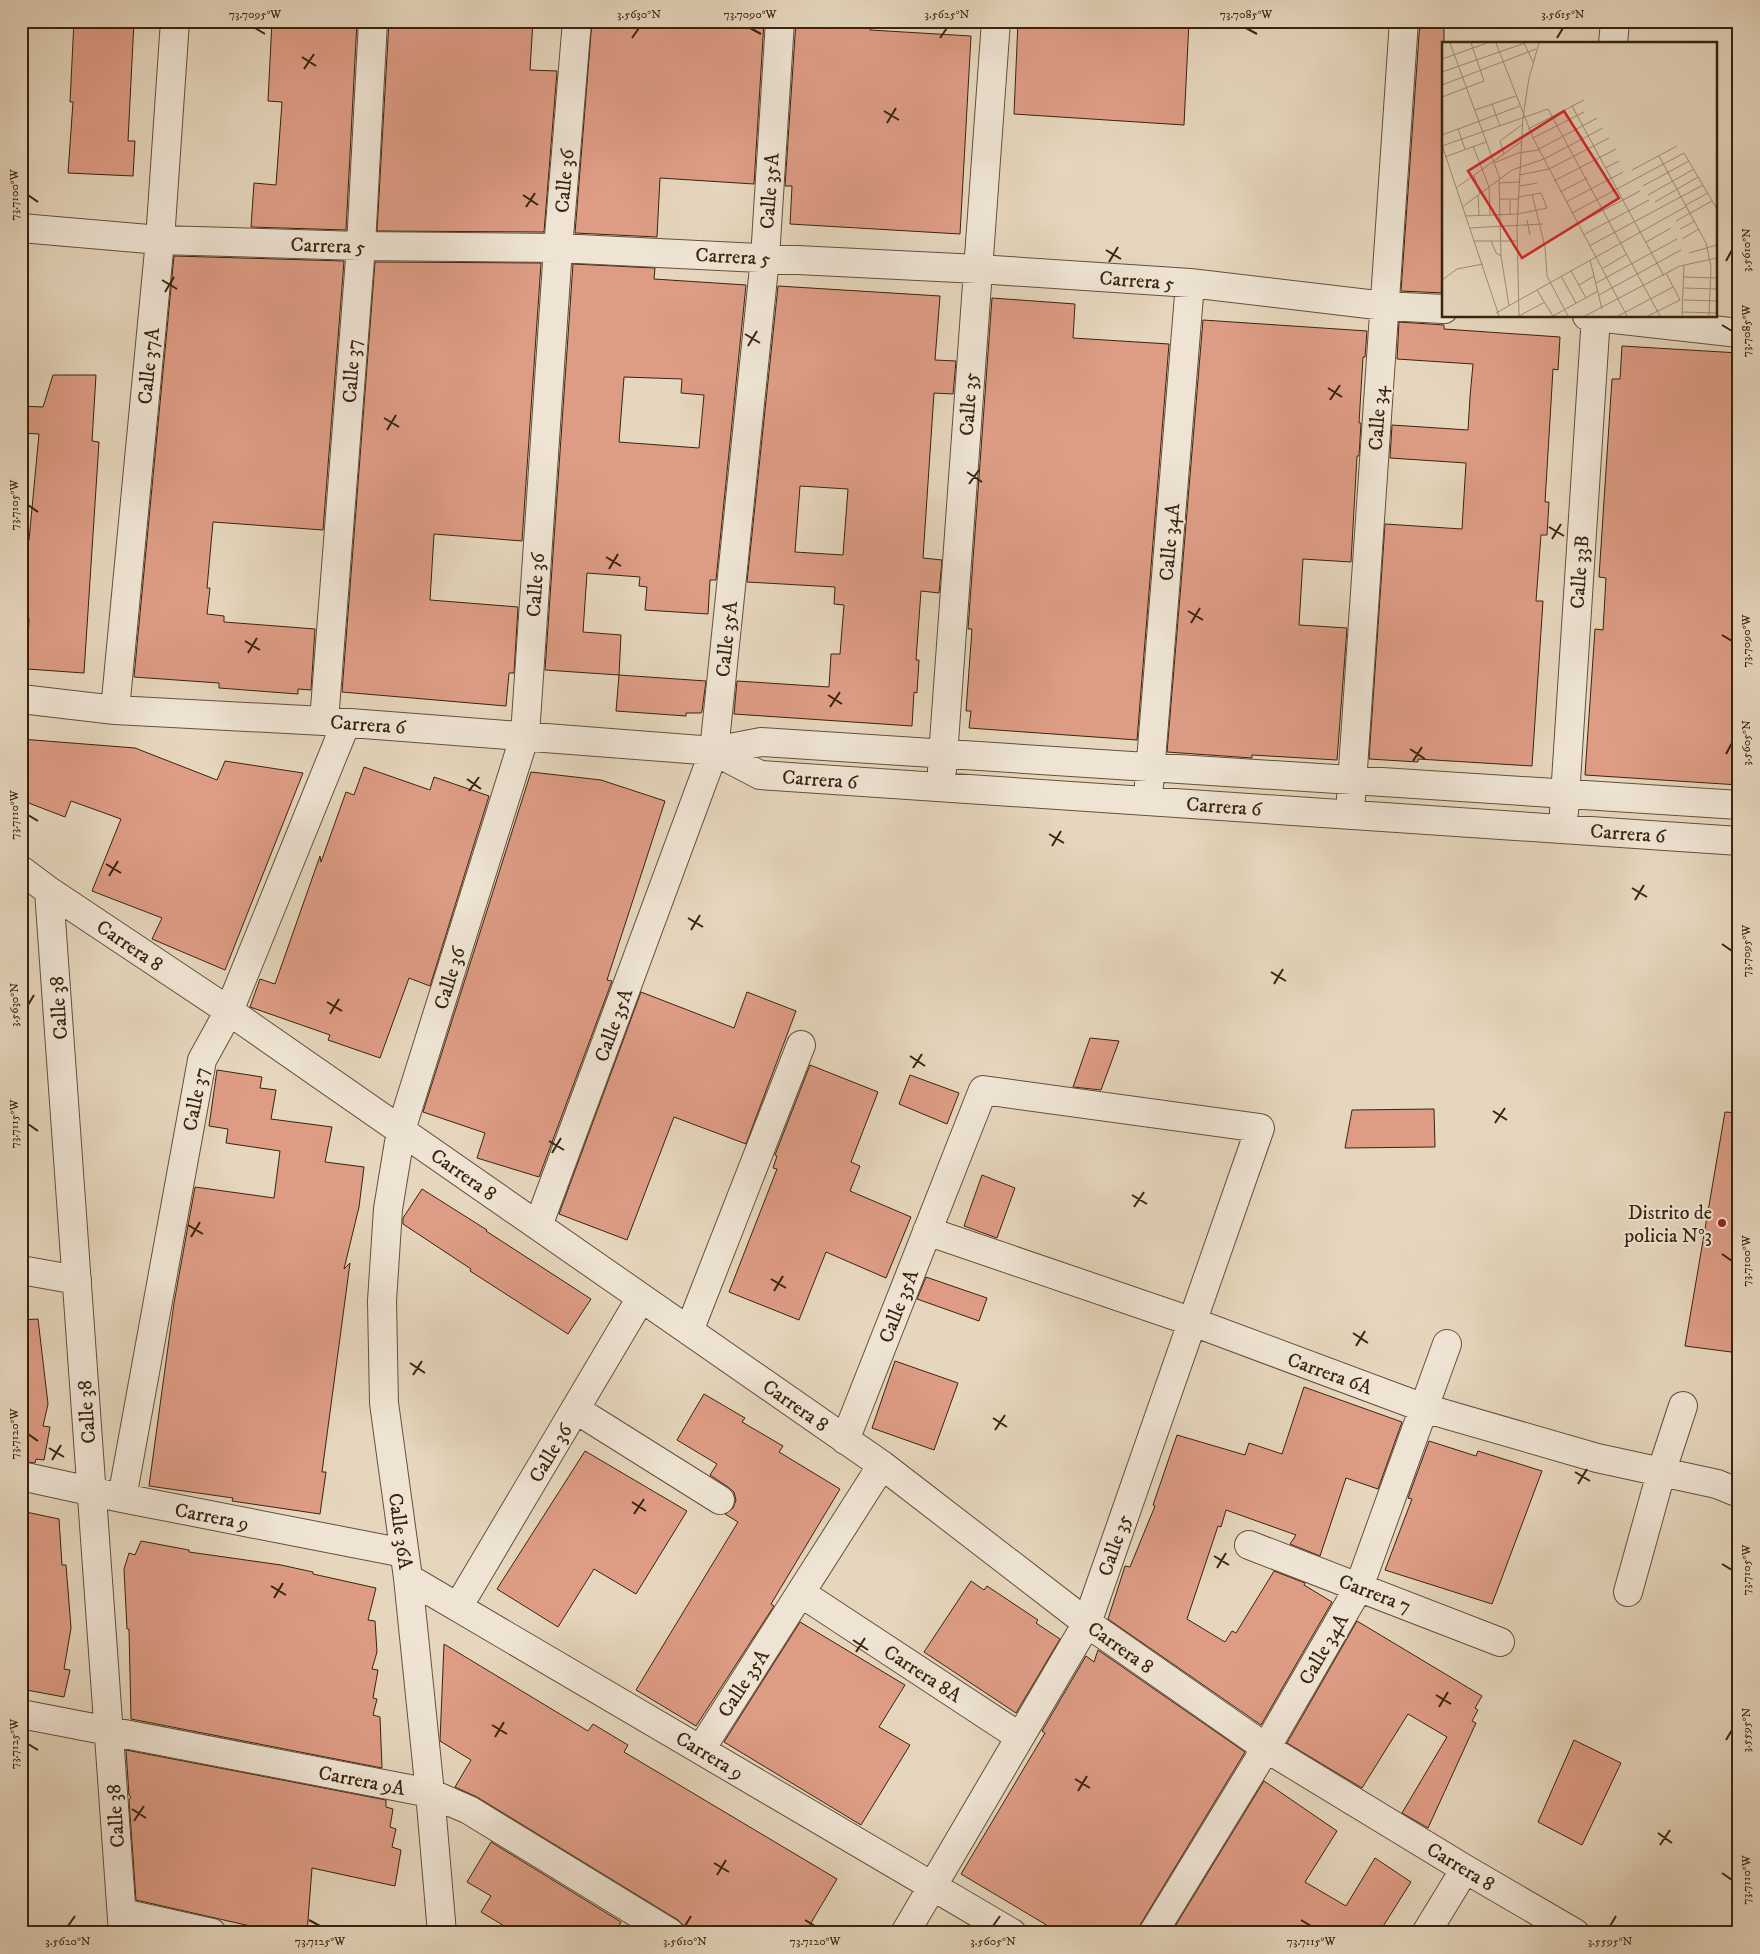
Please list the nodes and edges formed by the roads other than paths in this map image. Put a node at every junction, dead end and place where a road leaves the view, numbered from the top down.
1 (175, 21) edge
2 (373, 21) edge
3 (577, 21) edge
4 (780, 21) edge
5 (996, 21) edge
6 (1404, 21) edge
7 (1615, 21) edge
8 (1613, 42) edge
9 (21, 228) edge
10 (160, 240) junction
11 (361, 246) junction
12 (558, 248) junction
13 (765, 258) junction
14 (978, 269) junction
15 (1190, 283) junction
16 (1385, 306) junction
17 (1442, 309) edge
18 (1596, 318) edge
19 (1613, 318) edge
20 (1739, 333) edge
21 (21, 699) edge
22 (115, 710) junction
23 (335, 722) junction
24 (525, 735) junction
25 (714, 752) junction
26 (943, 754) junction
27 (1150, 767) junction
28 (1352, 780) junction
29 (941, 787) junction
30 (1565, 794) junction
31 (1148, 801) junction
32 (1739, 805) edge
33 (1350, 814) junction
34 (1563, 829) junction
35 (1739, 841) edge
36 (21, 870) edge
37 (49, 892) junction
38 (229, 1011) junction
39 (801, 1045) dead end
40 (983, 1090) joint
41 (401, 1130) junction
42 (538, 1226) junction
43 (927, 1231) junction
44 (21, 1270) edge
45 (77, 1280) junction
46 (641, 1298) junction
47 (1193, 1322) junction
48 (690, 1331) junction
49 (1447, 1344) dead end
50 (1683, 1406) dead end
51 (1424, 1408) junction
52 (575, 1409) junction
53 (845, 1440) junction
54 (882, 1465) junction
55 (1661, 1473) junction
56 (21, 1476) edge
57 (92, 1490) junction
58 (1739, 1493) edge
59 (122, 1498) junction
60 (720, 1500) dead end
61 (1249, 1545) dead end
62 (406, 1565) junction
63 (1359, 1587) junction
64 (1628, 1592) dead end
65 (801, 1593) junction
66 (458, 1607) junction
67 (1087, 1624) junction
68 (1500, 1642) dead end
69 (21, 1714) edge
70 (109, 1731) junction
71 (1020, 1737) junction
72 (1266, 1748) junction
73 (701, 1749) junction
74 (430, 1794) junction
75 (1465, 1869) junction
76 (932, 1886) junction
77 (122, 1923) edge
78 (212, 1933) edge
79 (442, 1933) edge
80 (670, 1933) edge
81 (905, 1933) edge
82 (1012, 1933) edge
83 (1153, 1933) edge
84 (1426, 1933) edge
85 (1575, 1933) edge

1 - 10 street, Calle 37A
2 - 11 street, Calle 37
3 - 12 street, Calle 36
4 - 13 street, Calle 35A
5 - 14 street, Calle 35
6 - 16 street, Calle 34
7 - 8 street
9 - 10 street, Carrera 5
10 - 11 street, Carrera 5
10 - 22 street, Calle 37A
11 - 12 street, Carrera 5
11 - 23 street, Calle 37
12 - 13 street, Carrera 5
12 - 24 street, Calle 36
13 - 14 street, Carrera 5
13 - 25 street, Calle 35A
14 - 15 street, Carrera 5
14 - 26 street, Calle 35
15 - 16 street, Carrera 5
15 - 27 street, Calle 34A
16 - 17 street, Carrera 5
16 - 28 street, Calle 34
18 - 30 street, Calle 33B
19 - 20 street
21 - 22 street, Carrera 6
22 - 23 street, Carrera 6
23 - 24 street, Carrera 6
23 - 38 street, Calle 37
24 - 25 street, Carrera 6
24 - 41 street, Calle 36
25 - 26 street, Carrera 6
25 - 29 street, Carrera 6
25 - 42 street, Calle 35A
26 - 27 street, Carrera 6
26 - 29 street, Calle 35
27 - 28 street, Carrera 6
27 - 31 street, Calle 34A
28 - 30 street, Carrera 6
28 - 33 street, Calle 34
29 - 31 street, Carrera 6
30 - 32 street, Carrera 6
30 - 34 street, Calle 33B
31 - 33 street, Carrera 6
33 - 34 street, Carrera 6
34 - 35 street, Carrera 6
36 - 37 street, Carrera 8
37 - 38 street, Carrera 8
37 - 45 street, Calle 38
38 - 41 street, Carrera 8
38 - 59 street, Calle 37
39 - 48 street
40 - 43 street, Calle 35A
40 - 47 street, Calle 35
41 - 42 street, Carrera 8
41 - 62 street, Calle 36A
42 - 46 street, Carrera 8
43 - 47 street, Carrera 6A
43 - 53 street, Calle 35A
44 - 45 street
45 - 57 street, Calle 38
46 - 48 street, Carrera 8
46 - 52 street, Calle 36
47 - 51 street, Carrera 6A
47 - 67 street, Calle 35
48 - 53 street, Carrera 8
49 - 51 street, Calle 34A
50 - 55 street
51 - 55 street, Carrera 6A
51 - 63 street, Calle 34A
52 - 60 street
52 - 66 street, Calle 36
53 - 54 street, Carrera 8
54 - 65 street, Calle 35A
54 - 67 street, Carrera 8
55 - 58 street, Carrera 6A
55 - 64 street
56 - 57 street, Carrera 9
57 - 59 street, Carrera 9
57 - 70 street, Calle 38
59 - 62 street, Carrera 9
61 - 63 street, Carrera 7
62 - 66 street, Carrera 9
62 - 74 street, Calle 36A
63 - 68 street, Carrera 7
63 - 72 street, Calle 34A
65 - 71 street, Carrera 8A
65 - 73 street, Calle 35A
66 - 73 street, Carrera 9
67 - 71 street, Calle 35
67 - 72 street, Carrera 8
69 - 70 street, Carrera 9A
70 - 74 street, Carrera 9A
70 - 77 street, Calle 38
71 - 76 street, Calle 35
72 - 75 street, Carrera 8
72 - 83 street, Calle 34A
73 - 76 street, Carrera 9
74 - 79 street, Calle 36A
74 - 80 street, Carrera 9A
75 - 84 street
75 - 85 street, Carrera 8
76 - 81 street, Calle 35
76 - 82 street, Carrera 9
77 - 78 street

